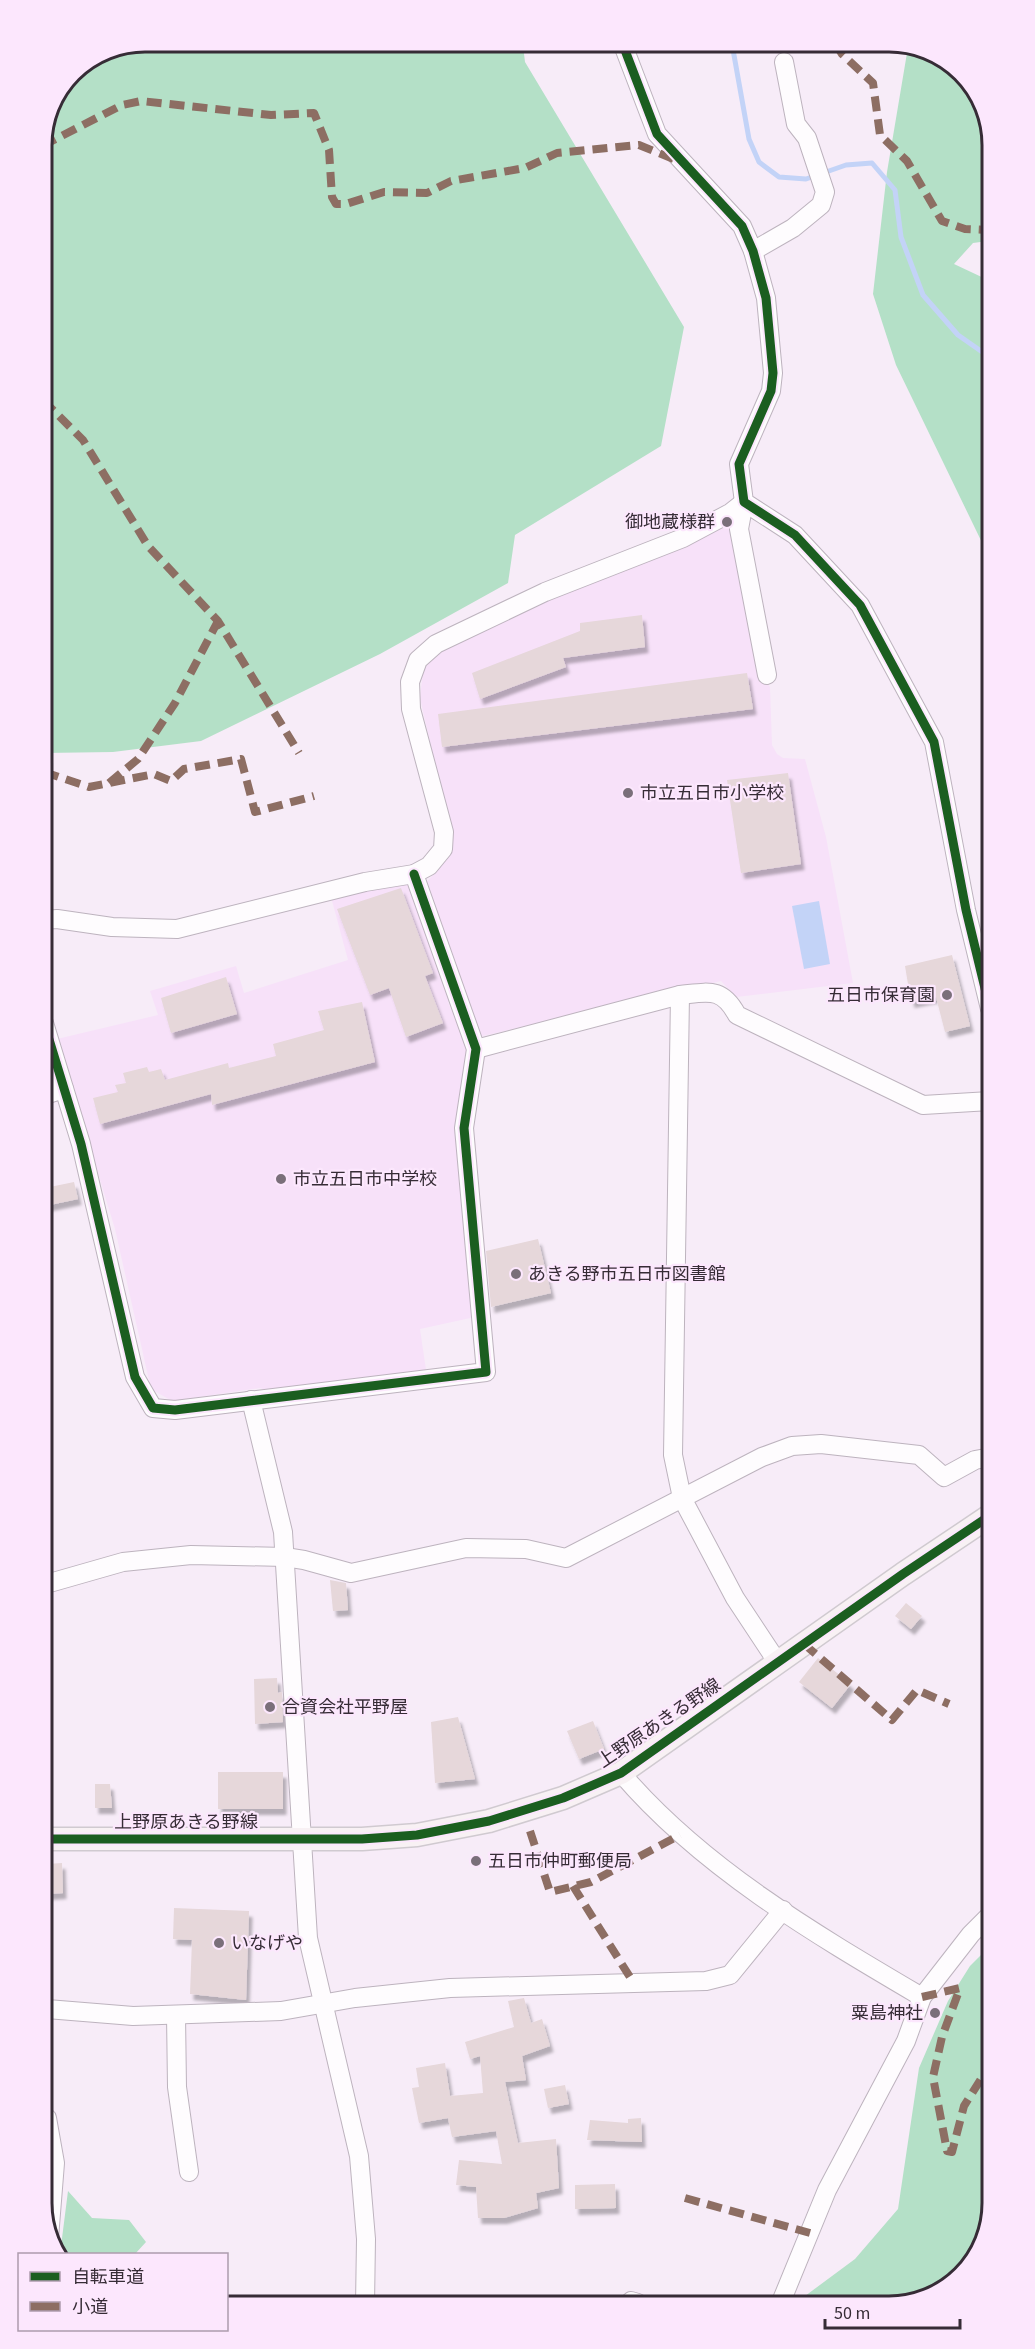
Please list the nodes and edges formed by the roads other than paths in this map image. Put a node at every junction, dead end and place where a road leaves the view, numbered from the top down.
1 (626, 53) edge
2 (784, 62) dead end
3 (753, 251) junction
4 (744, 502) junction
5 (767, 675) dead end
6 (414, 874) junction
7 (53, 919) edge
8 (982, 976) edge
9 (680, 995) junction
10 (53, 1049) edge
11 (476, 1049) junction
12 (64, 1089) junction
13 (53, 1093) edge
14 (982, 1101) edge
15 (251, 1400) junction
16 (982, 1459) edge
17 (682, 1498) junction
18 (982, 1521) edge
19 (285, 1557) junction
20 (52, 1582) edge
21 (778, 1663) junction
22 (621, 1773) junction
23 (300, 1838) junction
24 (52, 1839) edge
25 (783, 1910) junction
26 (982, 1923) edge
27 (922, 1997) junction
28 (324, 2006) junction
29 (52, 2009) edge
30 (176, 2015) junction
31 (52, 2146) edge
32 (189, 2172) dead end
33 (52, 2182) edge
34 (365, 2296) edge
35 (783, 2296) edge

1 - 3 street
2 - 3 street
3 - 4 street
4 - 5 street
4 - 6 street
4 - 8 street
6 - 7 street
6 - 11 street
9 - 11 street
9 - 14 street
9 - 17 street
10 - 12 street
11 - 15 street
12 - 13 street
12 - 15 street
15 - 19 street
16 - 17 street
17 - 19 street
17 - 21 street
18 - 21 main road, 上野原あきる野線
19 - 20 street
19 - 23 street
21 - 22 main road, 上野原あきる野線
22 - 23 main road, 上野原あきる野線
22 - 25 street
23 - 24 main road, 上野原あきる野線
23 - 28 street
25 - 27 street
25 - 28 street
26 - 27 street
27 - 35 street
28 - 30 street
28 - 34 street
29 - 30 street
30 - 32 street
31 - 33 street

